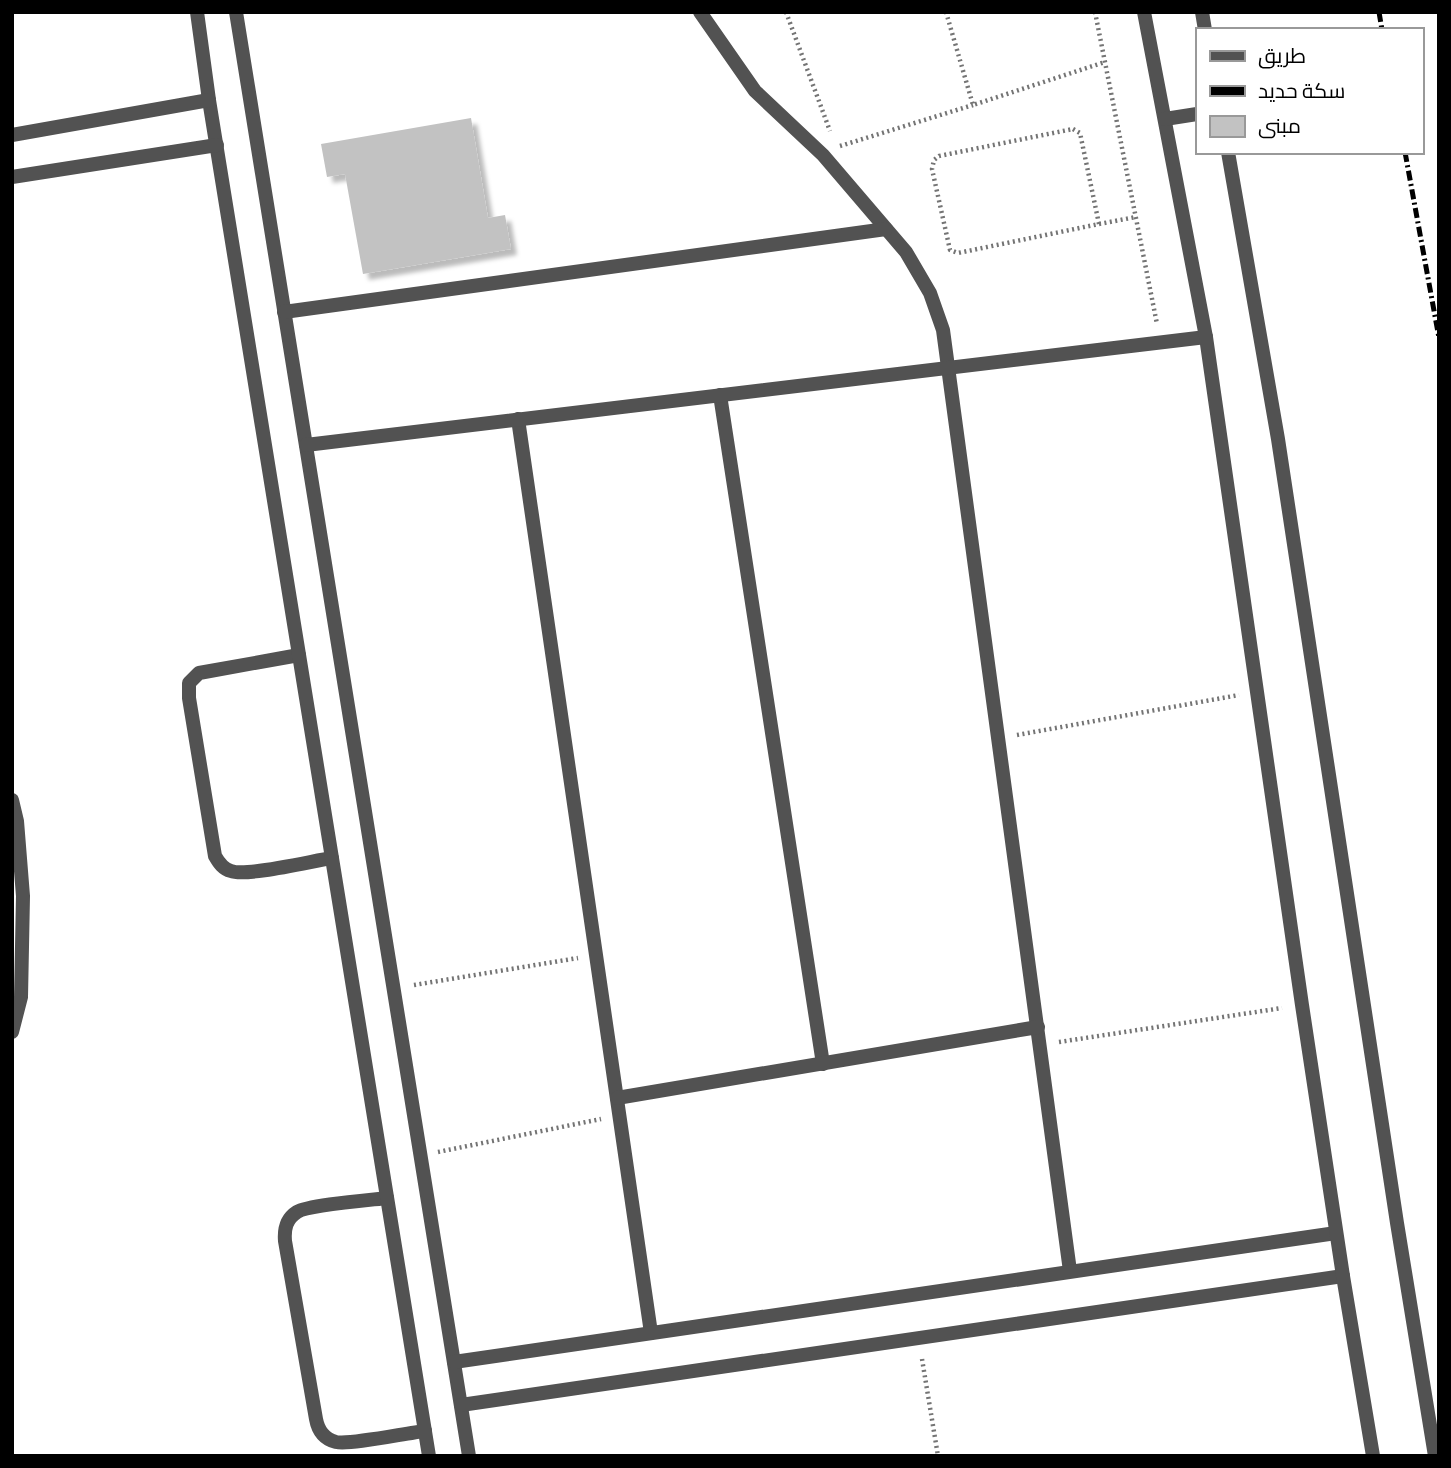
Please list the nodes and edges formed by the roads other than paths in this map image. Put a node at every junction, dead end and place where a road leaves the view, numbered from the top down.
1 (197, 12) edge
2 (236, 12) edge
3 (700, 12) edge
4 (1144, 12) edge
5 (209, 100) junction
6 (1196, 114) edge
7 (1165, 119) junction
8 (12, 135) edge
9 (218, 145) junction
10 (1228, 154) edge
11 (12, 177) edge
12 (886, 229) junction
13 (284, 312) junction
14 (1206, 337) junction
15 (949, 367) junction
16 (720, 395) junction
17 (518, 419) junction
18 (306, 444) junction
19 (299, 654) junction
20 (12, 800) edge
21 (332, 858) junction
22 (1038, 1027) junction
23 (12, 1032) edge
24 (823, 1064) junction
25 (617, 1098) junction
26 (387, 1198) junction
27 (1336, 1233) junction
28 (1070, 1271) junction
29 (1343, 1276) junction
30 (651, 1333) junction
31 (454, 1362) junction
32 (461, 1405) junction
33 (425, 1431) junction
34 (429, 1456) edge
35 (469, 1456) edge
36 (1373, 1456) edge
37 (1435, 1456) edge

1 - 5 street
2 - 13 street
3 - 12 street
4 - 7 street
5 - 8 street
5 - 9 street
6 - 7 street
7 - 14 street
9 - 11 street
9 - 19 street
10 - 37 street
12 - 13 street
12 - 15 street
13 - 18 street
14 - 15 street
14 - 27 street
15 - 16 street
15 - 22 street
16 - 17 street
16 - 24 street
17 - 18 street
17 - 25 street
18 - 31 street
19 - 21 street
19 - 21 street
20 - 23 street
21 - 26 street
22 - 24 street
22 - 28 street
24 - 25 street
25 - 30 street
26 - 33 street
26 - 33 street
27 - 28 street
27 - 29 street
28 - 30 street
29 - 32 street
29 - 36 street
30 - 31 street
31 - 32 street
32 - 35 street
33 - 34 street

